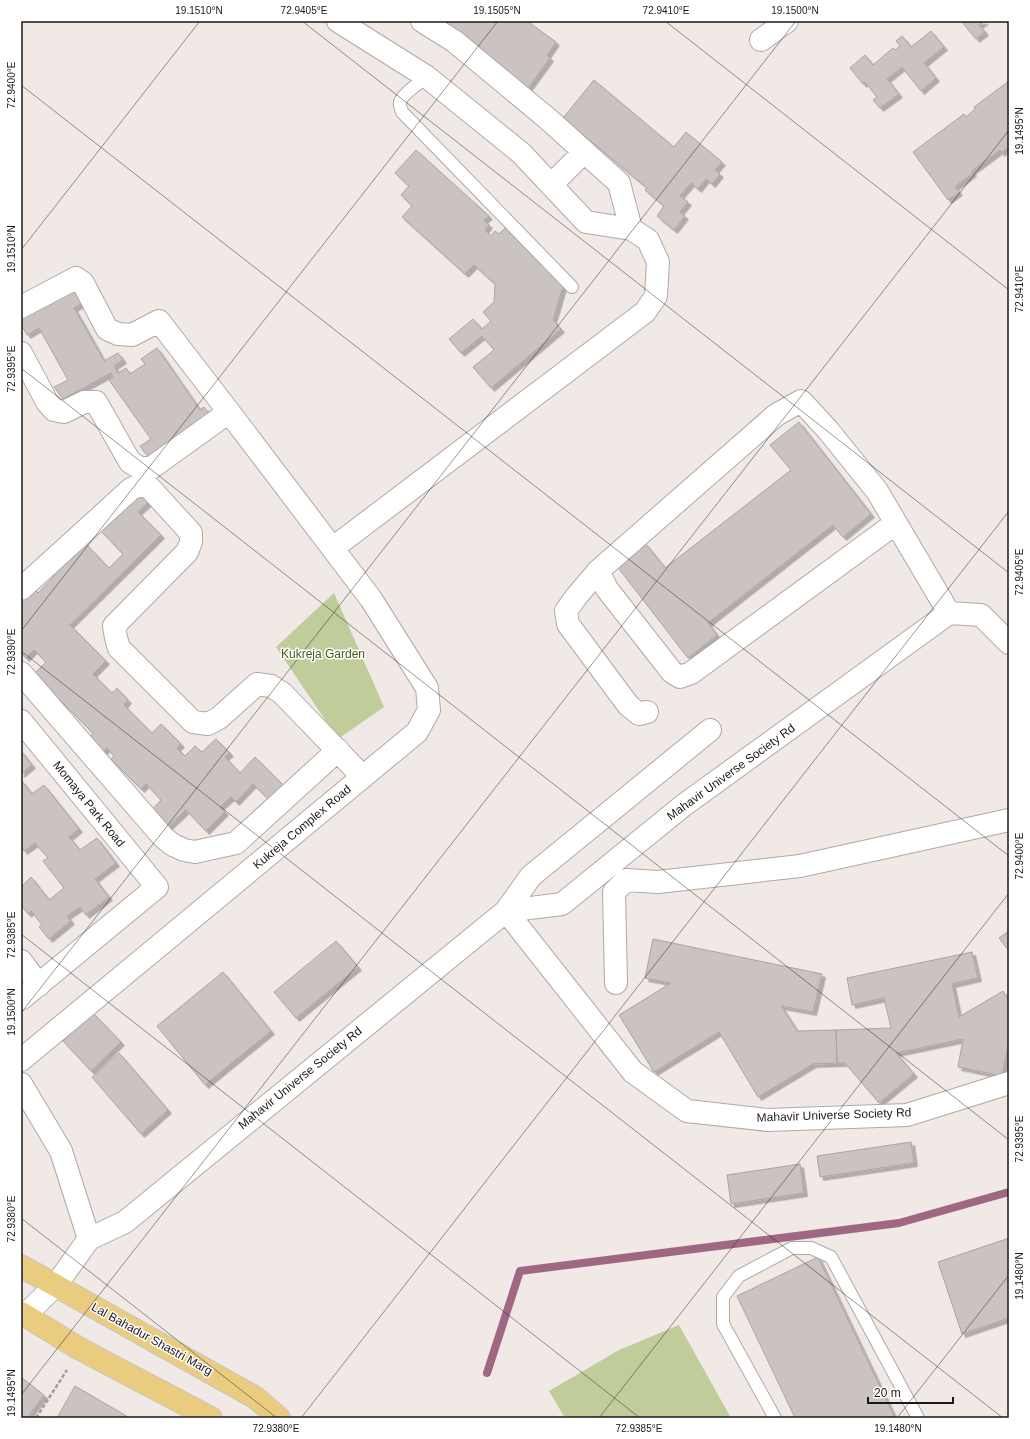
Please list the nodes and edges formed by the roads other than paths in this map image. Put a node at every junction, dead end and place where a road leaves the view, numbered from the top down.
1 (338, 21) edge
2 (422, 21) edge
3 (787, 21) edge
4 (761, 40) dead end
5 (427, 77) junction
6 (584, 152) junction
7 (551, 185) junction
8 (631, 229) junction
9 (572, 288) dead end
10 (21, 307) edge
11 (21, 353) edge
12 (229, 412) junction
13 (896, 523) junction
14 (333, 548) junction
15 (598, 571) junction
16 (21, 589) edge
17 (949, 613) junction
18 (1009, 643) edge
19 (21, 673) edge
20 (648, 712) dead end
21 (21, 722) edge
22 (710, 730) dead end
23 (338, 750) junction
24 (363, 777) junction
25 (1009, 820) edge
26 (506, 911) junction
27 (21, 961) edge
28 (616, 983) dead end
29 (39, 985) junction
30 (21, 999) edge
31 (21, 1060) edge
32 (1009, 1083) edge
33 (21, 1084) edge
34 (90, 1239) junction
35 (21, 1266) edge
36 (56, 1285) junction
37 (23, 1314) edge
38 (211, 1418) edge
39 (279, 1418) edge
40 (775, 1418) edge
41 (918, 1418) edge

1 - 5 street
2 - 6 street
3 - 4 street
5 - 7 street
5 - 9 lane
6 - 7 street
6 - 8 street
7 - 8 street
8 - 14 street
10 - 12 street, Kukreja Complex Road
11 - 12 street
12 - 14 street, Kukreja Complex Road
13 - 15 street
13 - 15 street
13 - 17 street
14 - 24 street, Kukreja Complex Road
15 - 20 street
16 - 23 street
17 - 18 street
17 - 26 street, Mahavir Universe Society Rd
19 - 23 street
21 - 29 street, Momaya Park Road
22 - 26 street
23 - 24 street
24 - 31 street, Kukreja Complex Road
25 - 28 street
26 - 32 street, Mahavir Universe Society Rd
26 - 34 street, Mahavir Universe Society Rd
27 - 29 street
29 - 30 street
33 - 34 street
34 - 36 street
35 - 36 main road, Lal Bahadur Shastri Marg
36 - 37 street
36 - 39 main road, Lal Bahadur Shastri Marg
37 - 38 main road
40 - 41 lane

